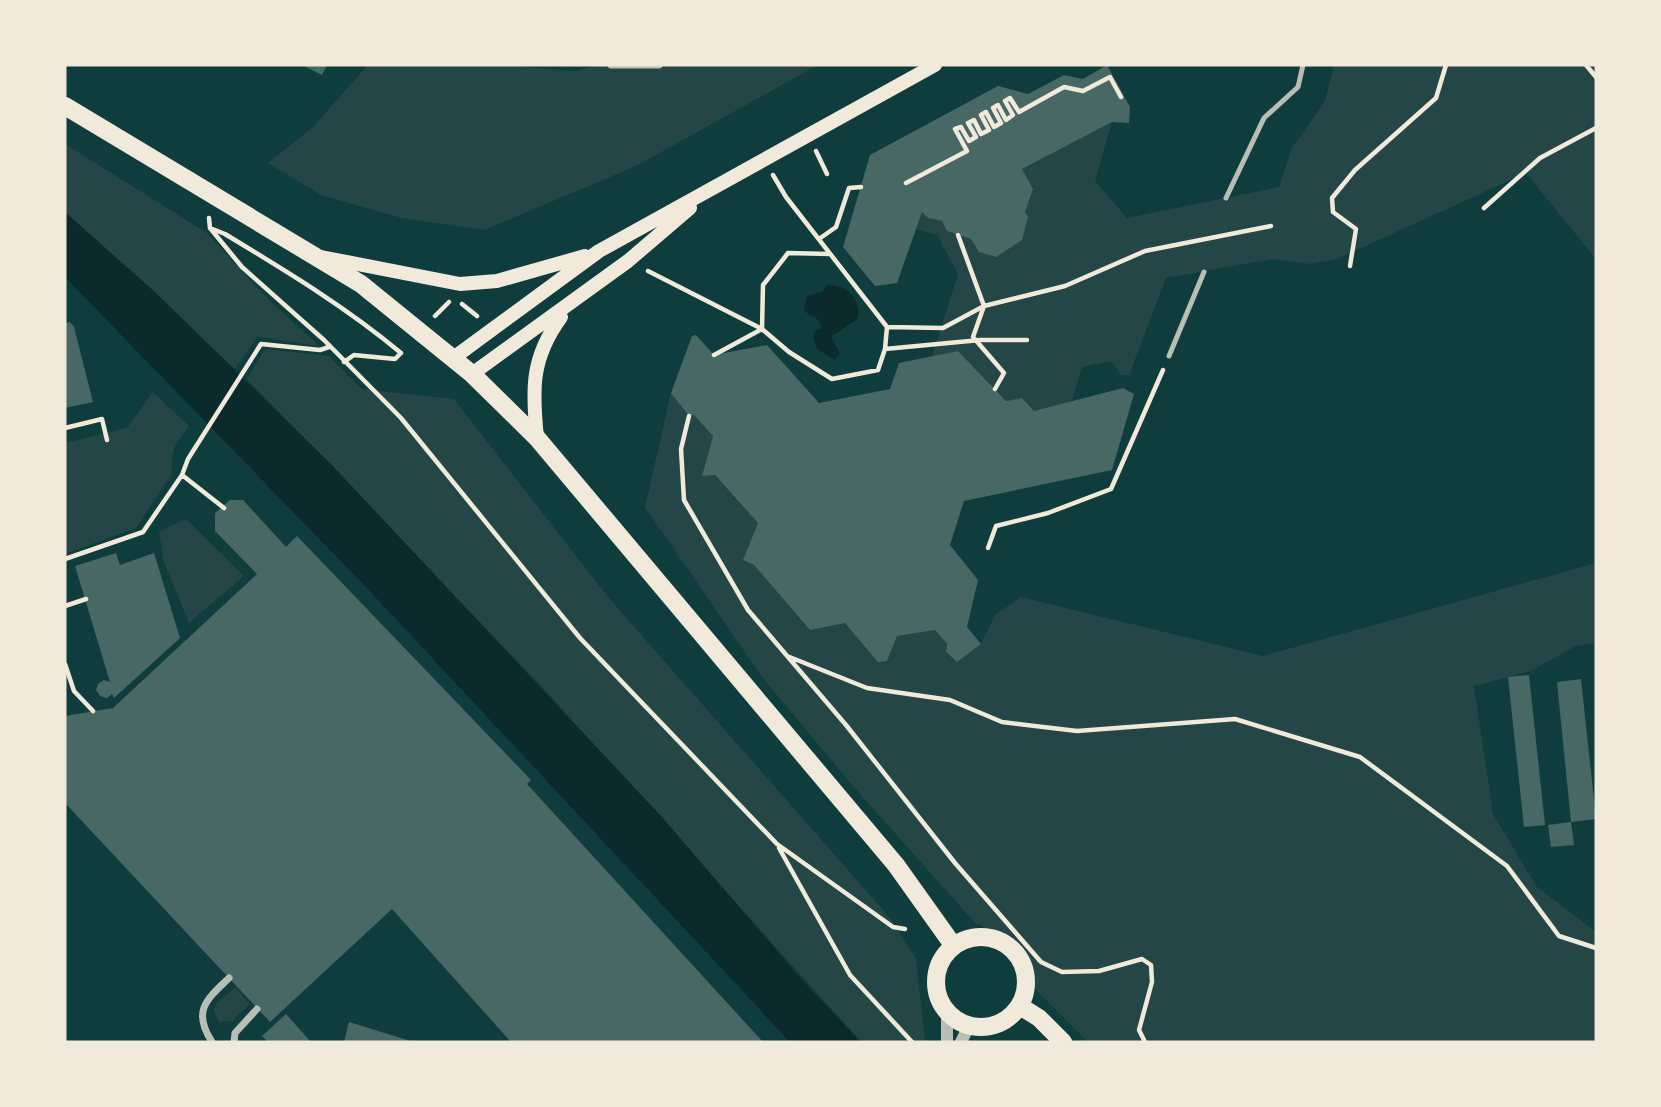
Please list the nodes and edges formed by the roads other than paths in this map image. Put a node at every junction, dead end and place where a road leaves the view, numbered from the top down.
1 (611, 65) edge
2 (659, 65) edge
3 (935, 65) edge
4 (1303, 65) edge
5 (65, 106) edge
6 (715, 187) junction
7 (1226, 198) dead end
8 (599, 251) junction
9 (318, 256) junction
10 (1204, 272) dead end
11 (570, 304) junction
12 (1169, 356) road end
13 (452, 359) junction
14 (472, 374) junction
15 (537, 438) junction
16 (953, 946) junction
17 (229, 978) dead end
18 (1020, 1006) junction
19 (257, 1009) dead end
20 (947, 1012) junction
21 (969, 1026) junction
22 (212, 1042) edge
23 (234, 1042) edge
24 (947, 1042) edge
25 (961, 1042) edge
26 (1063, 1042) edge

1 - 2 street
3 - 6 main road
4 - 7 lane
5 - 9 main road
6 - 8 main road
6 - 11 main road
8 - 9 main road
8 - 13 main road
9 - 13 main road
10 - 12 lane
11 - 14 main road
11 - 15 main road
13 - 14 main road
14 - 15 main road
15 - 16 main road
16 - 18 main road
16 - 20 main road
17 - 22 street
18 - 21 main road
18 - 26 main road
19 - 23 street
20 - 21 main road
20 - 24 street
21 - 25 street

